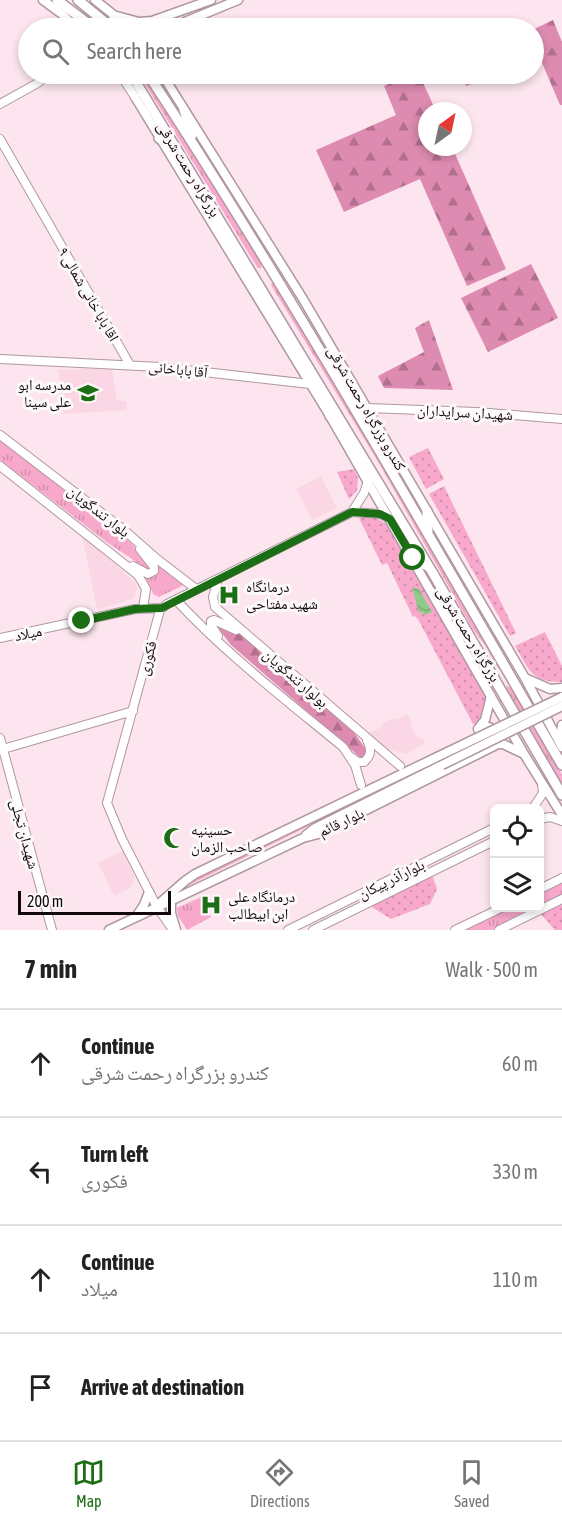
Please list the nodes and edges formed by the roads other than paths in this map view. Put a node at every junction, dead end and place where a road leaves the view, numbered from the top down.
1 (43, 0) edge
2 (57, 0) edge
3 (78, 0) edge
4 (95, 0) edge
5 (211, 0) edge
6 (237, 0) edge
7 (113, 15) junction
8 (66, 18) edge
9 (81, 18) edge
10 (100, 18) edge
11 (117, 18) edge
12 (124, 18) edge
13 (168, 18) edge
14 (194, 18) edge
15 (36, 84) edge
16 (127, 84) edge
17 (137, 84) edge
18 (155, 84) edge
19 (168, 84) edge
20 (135, 97) joint
21 (0, 104) edge
22 (184, 110) junction
23 (159, 138) junction
24 (0, 139) edge
25 (195, 146) junction
26 (179, 154) junction
27 (264, 257) junction
28 (248, 265) junction
29 (279, 280) junction
30 (263, 290) junction
31 (0, 359) edge
32 (130, 365) junction
33 (332, 368) junction
34 (352, 383) junction
35 (310, 384) junction
36 (327, 395) junction
37 (367, 408) junction
38 (330, 416) junction
39 (562, 419) edge
40 (0, 435) edge
41 (0, 466) edge
42 (368, 481) junction
43 (428, 511) junction
44 (352, 512) junction
45 (390, 519) junction
46 (124, 530) junction
47 (428, 534) junction
48 (114, 555) junction
49 (413, 558) junction
50 (430, 568) junction
51 (218, 579) junction
52 (196, 590) junction
53 (176, 600) junction
54 (143, 608) junction
55 (162, 608) junction
56 (246, 635) junction
57 (0, 638) edge
58 (230, 652) junction
59 (509, 674) junction
60 (525, 678) junction
61 (497, 681) junction
62 (562, 690) edge
63 (491, 695) junction
64 (562, 697) edge
65 (562, 704) edge
66 (133, 711) junction
67 (562, 725) edge
68 (0, 738) edge
69 (367, 739) junction
70 (561, 745) edge
71 (491, 748) junction
72 (2, 750) edge
73 (524, 754) junction
74 (350, 756) junction
75 (562, 765) edge
76 (400, 766) dead end
77 (542, 782) junction
78 (361, 785) dead end
79 (562, 795) edge
80 (540, 804) edge
81 (544, 815) edge
82 (562, 815) edge
83 (562, 821) edge
84 (490, 830) edge
85 (303, 837) junction
86 (474, 838) junction
87 (490, 843) edge
88 (480, 848) junction
89 (562, 878) edge
90 (384, 882) junction
91 (544, 887) edge
92 (149, 892) junction
93 (391, 892) junction
94 (562, 899) edge
95 (171, 901) junction
96 (338, 906) junction
97 (157, 907) junction
98 (493, 912) edge
99 (342, 916) junction
100 (135, 917) junction
101 (52, 930) edge
102 (109, 930) edge
103 (174, 930) edge
104 (288, 930) edge
105 (313, 930) edge
106 (455, 930) edge
107 (499, 930) edge

1 - 8 main road
2 - 9 highway
3 - 10 highway
4 - 7 main road
5 - 13 main road
6 - 14 main road
7 - 11 main road
7 - 12 main road
15 - 21 street
16 - 20 street
17 - 26 highway, بزرگراه رحمت شرقی
18 - 25 highway, بزرگراه رحمت شرقی
19 - 22 main road, کندرو بزرگراه رحمت شرقی
20 - 23 main road
22 - 25 highway
22 - 34 main road, کندرو بزرگراه رحمت شرقی
23 - 26 highway
23 - 35 main road
24 - 32 street, ۹ اقا بابا خانی شمالی
25 - 27 highway, بزرگراه رحمت شرقی
26 - 28 highway, بزرگراه رحمت شرقی
27 - 28 highway
27 - 29 highway, بزرگراه رحمت شرقی
28 - 30 highway, بزرگراه رحمت شرقی
29 - 30 highway
29 - 33 highway, بزرگراه رحمت شرقی
30 - 36 highway, بزرگراه رحمت شرقی
31 - 32 street, آقا باباخانی
32 - 35 street, آقا باباخانی
33 - 34 highway
33 - 47 highway, بزرگراه رحمت شرقی
34 - 37 main road, کندرو بزرگراه رحمت شرقی
35 - 38 main road
36 - 38 highway
36 - 50 highway, بزرگراه رحمت شرقی
37 - 39 street, شهیدان سرایداران
37 - 43 main road, کندرو بزرگراه رحمت شرقی
38 - 42 main road
40 - 46 street, بلوار تندگویان
41 - 48 street, بلوار تندگویان
42 - 44 street
42 - 45 main road
43 - 47 highway
43 - 60 main road, کندرو بزرگراه رحمت شرقی
44 - 45 street
44 - 51 street
45 - 49 main road
46 - 48 street
46 - 52 street, بلوار تندگویان
47 - 59 highway, بزرگراه رحمت شرقی
48 - 54 street, بلوار تندگویان
49 - 50 highway
49 - 63 main road
50 - 61 highway, بزرگراه رحمت شرقی
51 - 52 street
51 - 56 street, بولوار تندگویان
52 - 53 street
53 - 55 street
53 - 58 street, بولوار تندگویان
54 - 55 street, میلاد
54 - 57 street, میلاد
55 - 66 street, فکوری
56 - 58 street
56 - 69 street, بولوار تندگویان
58 - 74 street, بولوار تندگویان
59 - 61 highway
59 - 75 highway, بزرگراه رحمت شرقی
60 - 62 main road
60 - 70 main road, کندرو بزرگراه رحمت شرقی
61 - 79 highway, بزرگراه رحمت شرقی
62 - 65 main road
63 - 71 main road
63 - 73 main road
64 - 97 main road, بلوار قائم, bridge
65 - 85 main road, bridge
66 - 72 street
66 - 92 street, فکوری
67 - 70 main road
68 - 72 street, شهیدان تجلی
69 - 74 street
69 - 76 street, بولوار تندگویان
71 - 73 main road
71 - 85 main road, بلوار قائم
72 - 101 street, شهیدان تجلی
73 - 77 main road
74 - 78 street, بولوار تندگویان
77 - 80 street
77 - 82 main road
81 - 83 street
84 - 86 street, بلوارآذر پیکان
85 - 95 main road, بلوار قائم
86 - 88 street
86 - 90 street, بلوارآذر پیکان
87 - 88 street, بلوارآذر پیکان
88 - 93 street, بلوارآذر پیکان
89 - 91 street
90 - 93 street
90 - 96 street, بلوارآذر پیکان
92 - 97 street, فکوری
92 - 100 main road
93 - 99 street, بلوارآذر پیکان
94 - 107 street
95 - 97 main road, بلوار قائم
95 - 103 main road
96 - 99 street
96 - 104 street, بلوارآذر پیکان
97 - 100 main road, بلوار قائم
97 - 103 street, فکوری
98 - 106 street
99 - 105 street, بلوارآذر پیکان
100 - 102 main road, بلوار قائم

